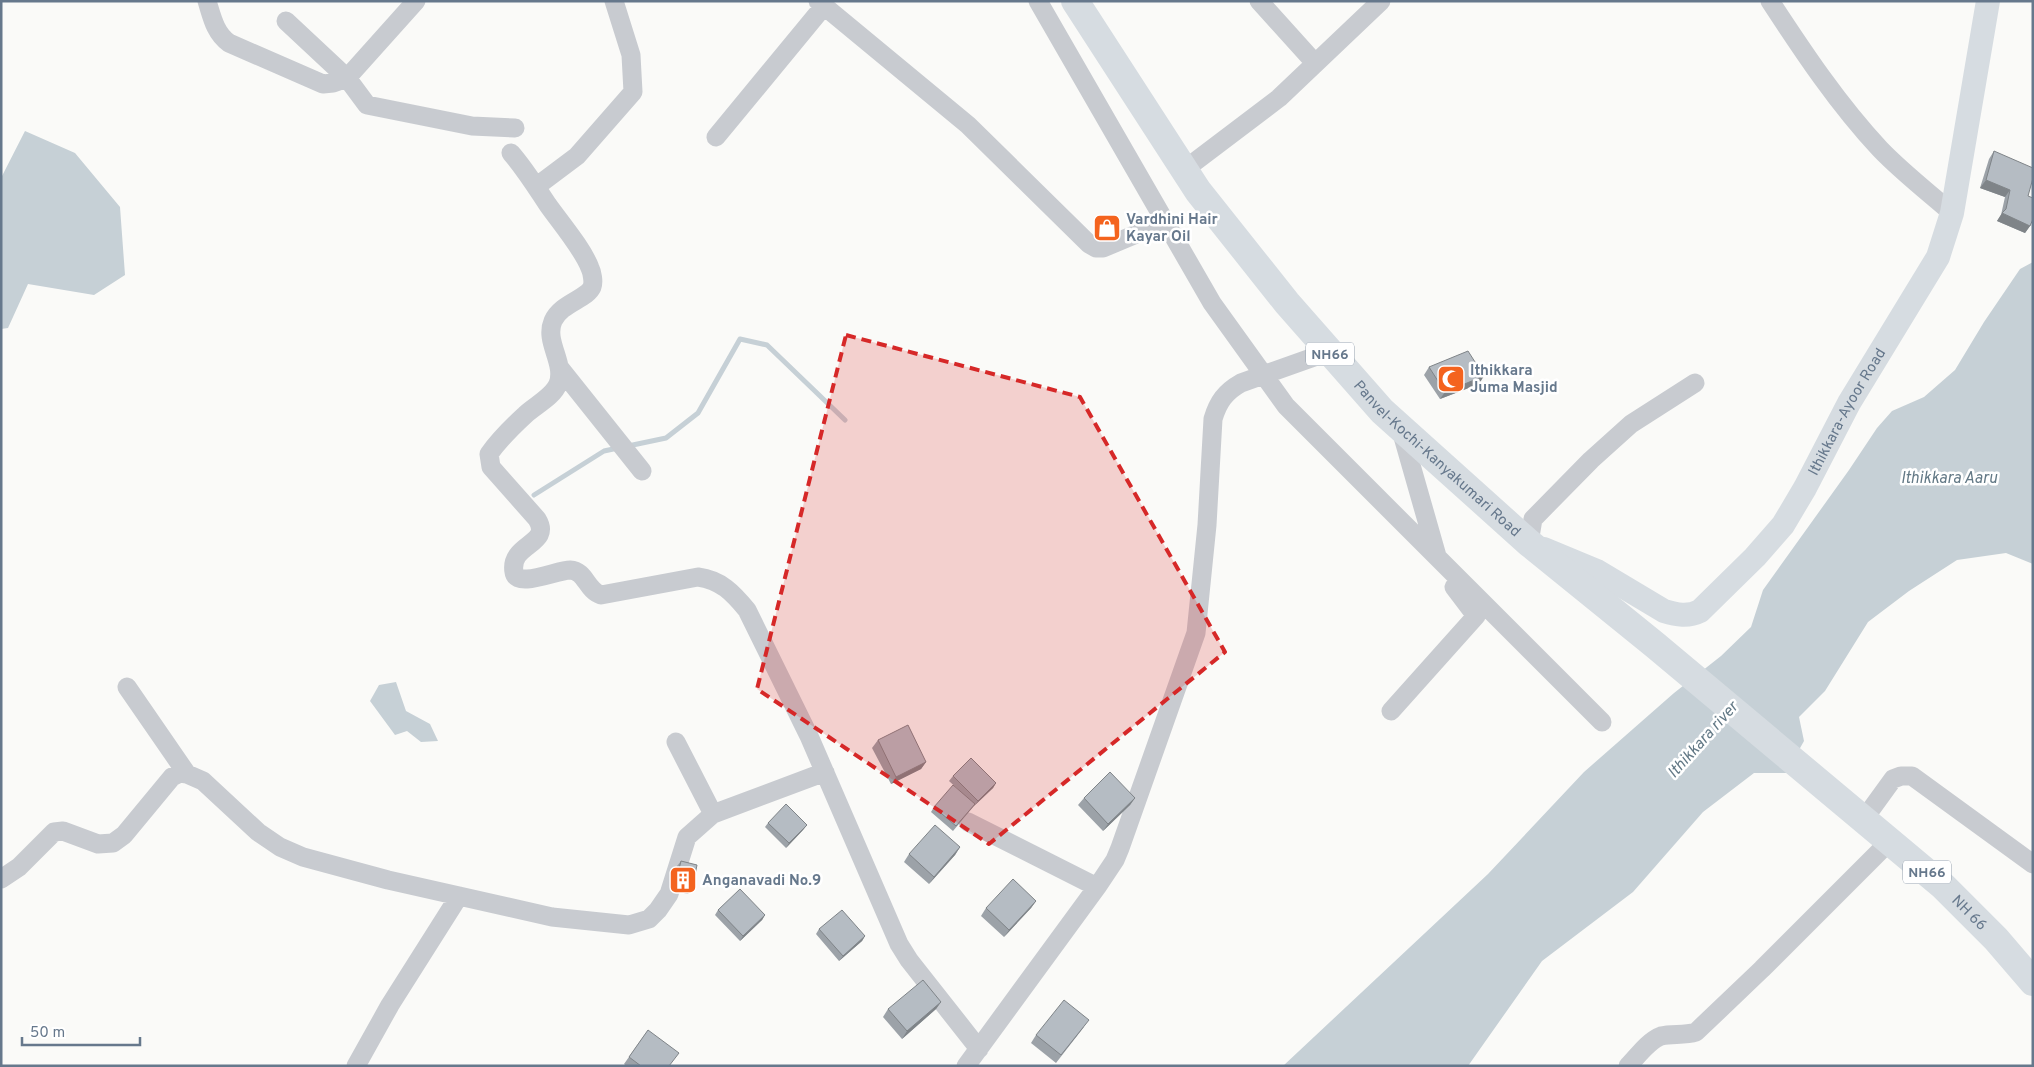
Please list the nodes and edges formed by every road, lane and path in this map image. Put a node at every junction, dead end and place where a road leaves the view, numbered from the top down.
1 (207, 1) edge
2 (416, 1) edge
3 (614, 1) edge
4 (1038, 1) edge
5 (1075, 1) edge
6 (1259, 1) edge
7 (1381, 1) edge
8 (1770, 1) edge
9 (821, 4) edge
10 (1984, 4) edge
11 (286, 21) dead end
12 (1315, 63) junction
13 (347, 78) junction
14 (516, 128) dead end
15 (716, 137) dead end
16 (511, 152) dead end
17 (1184, 170) junction
18 (537, 186) junction
19 (1952, 213) junction
20 (1165, 222) junction
21 (1328, 352) junction
22 (559, 367) junction
23 (1263, 375) junction
24 (1695, 383) dead end
25 (1401, 430) junction
26 (642, 471) dead end
27 (1529, 543) junction
28 (1437, 557) junction
29 (127, 688) dead end
30 (1391, 711) dead end
31 (1602, 722) dead end
32 (676, 742) dead end
33 (825, 772) junction
34 (1809, 773) joint
35 (187, 774) junction
36 (713, 814) junction
37 (1864, 819) junction
38 (968, 822) edge
39 (1890, 841) junction
40 (2033, 864) edge
41 (1, 879) edge
42 (1097, 887) junction
43 (459, 896) junction
44 (2033, 982) edge
45 (979, 1049) junction
46 (356, 1066) edge
47 (966, 1066) edge
48 (1628, 1066) edge

1 - 13 street
2 - 13 street
3 - 18 street
4 - 20 street
5 - 17 highway, Panvel-Kochi-Kanyakumari Road / NH66
6 - 12 street
7 - 12 street
8 - 19 street
9 - 15 street
9 - 20 street
10 - 19 main road, Ithikkara-Ayoor Road
11 - 13 street
12 - 17 street
13 - 14 street
16 - 18 street
17 - 21 highway, Panvel-Kochi-Kanyakumari Road / NH66
18 - 22 street
19 - 27 main road, Ithikkara-Ayoor Road
20 - 23 street
21 - 23 street
21 - 25 highway, Panvel-Kochi-Kanyakumari Road / NH66
22 - 26 street
22 - 33 street
23 - 28 street
23 - 42 street
24 - 27 street
25 - 27 highway, Panvel-Kochi-Kanyakumari Road / NH66
25 - 28 street
27 - 34 highway, Panvel-Kochi-Kanyakumari Road / NH66
28 - 30 street
28 - 31 street
29 - 35 street
32 - 36 street
33 - 36 street
33 - 45 street
34 - 37 highway, NH 66 / NH66
35 - 41 street
35 - 43 street
36 - 43 street
37 - 39 highway, NH 66 / NH66
37 - 40 street
38 - 42 street
39 - 44 highway, NH 66 / NH66
39 - 48 street
42 - 45 street
43 - 46 street
45 - 47 street

